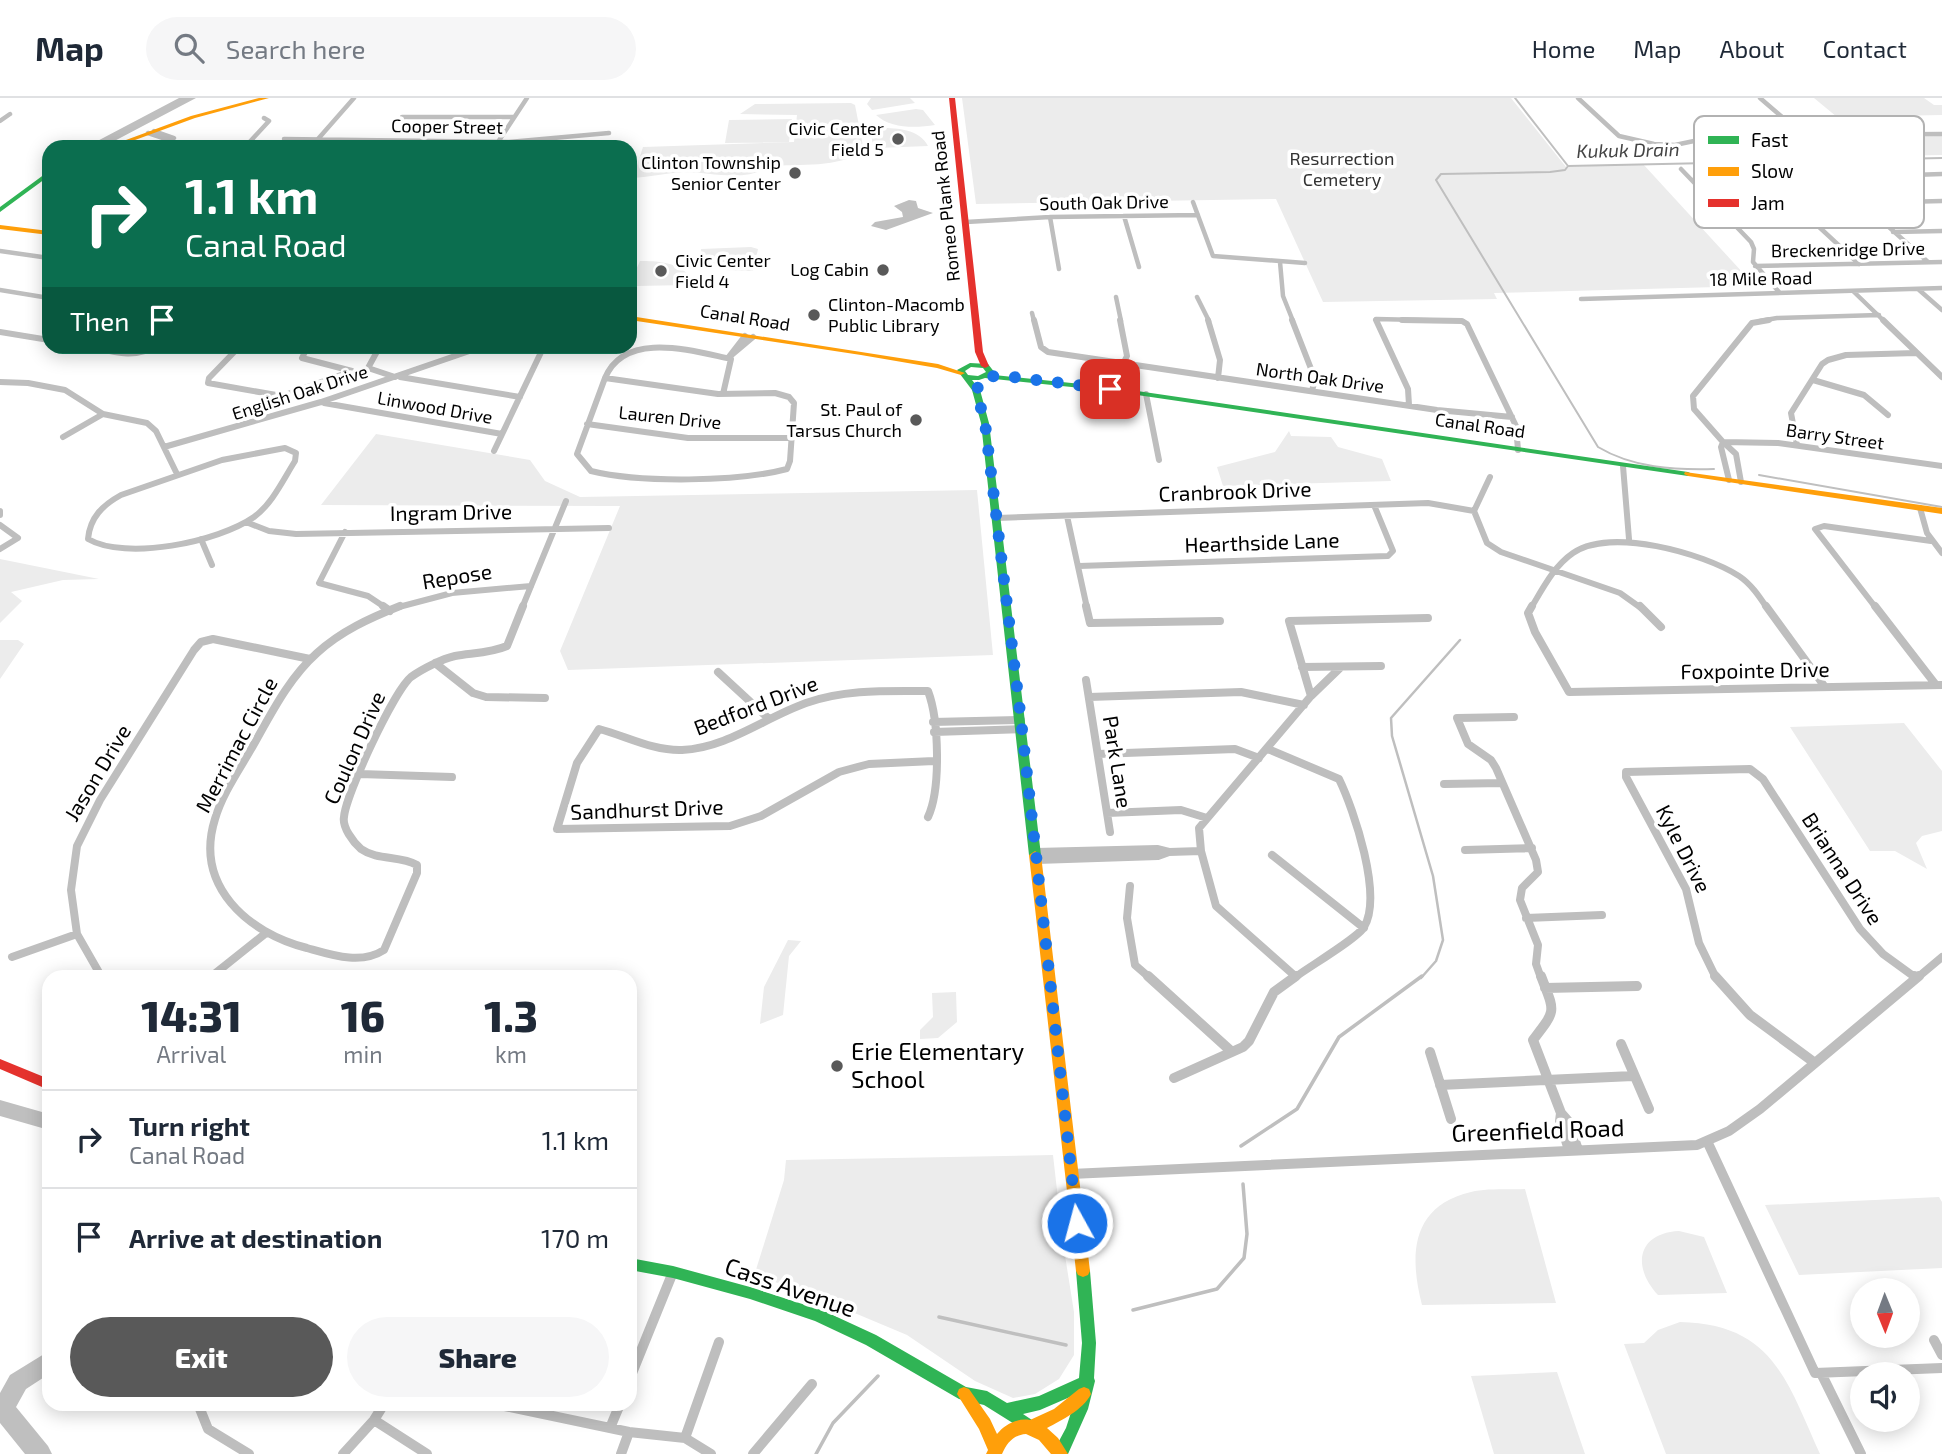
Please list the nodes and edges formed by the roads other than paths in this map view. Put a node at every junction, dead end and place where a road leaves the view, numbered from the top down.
1 (266, 98) edge
2 (354, 98) edge
3 (527, 98) edge
4 (952, 98) edge
5 (1578, 98) edge
6 (1760, 98) edge
7 (10, 114) dead end
8 (1781, 116) edge
9 (402, 117) dead end
10 (514, 117) junction
11 (264, 118) dead end
12 (0, 121) edge
13 (151, 132) junction
14 (609, 133) dead end
15 (1924, 134) edge
16 (1942, 134) edge
17 (284, 139) dead end
18 (318, 139) junction
19 (129, 140) edge
20 (173, 140) edge
21 (251, 140) edge
22 (388, 140) edge
23 (499, 140) edge
24 (547, 140) edge
25 (1694, 141) edge
26 (1681, 169) dead end
27 (1942, 174) edge
28 (1924, 175) edge
29 (42, 178) edge
30 (1692, 180) edge
31 (1942, 201) edge
32 (1193, 202) dead end
33 (1924, 202) edge
34 (0, 210) edge
35 (1198, 215) junction
36 (1125, 216) junction
37 (1050, 217) junction
38 (965, 220) junction
39 (0, 227) edge
40 (1738, 228) edge
41 (1820, 228) edge
42 (1888, 228) edge
43 (1942, 230) edge
44 (42, 232) edge
45 (1893, 232) junction
46 (0, 251) edge
47 (42, 257) edge
48 (1280, 262) junction
49 (1928, 262) junction
50 (1942, 262) edge
51 (1305, 263) dead end
52 (1859, 264) junction
53 (1755, 266) junction
54 (1139, 267) dead end
55 (1059, 269) dead end
56 (1942, 288) edge
57 (1918, 289) junction
58 (0, 290) edge
59 (1853, 291) junction
60 (1779, 292) junction
61 (42, 297) edge
62 (1116, 297) dead end
63 (1197, 297) dead end
64 (1581, 299) dead end
65 (1942, 310) edge
66 (1032, 313) dead end
67 (1879, 315) junction
68 (637, 319) edge
69 (0, 332) edge
70 (749, 336) junction
71 (42, 340) edge
72 (637, 351) edge
73 (979, 352) junction
74 (1916, 353) junction
75 (233, 354) edge
76 (304, 354) edge
77 (376, 354) edge
78 (461, 354) edge
79 (540, 354) edge
80 (623, 354) edge
81 (728, 358) junction
82 (1124, 364) junction
83 (966, 370) junction
84 (986, 372) junction
85 (396, 377) junction
86 (1942, 377) edge
87 (605, 378) junction
88 (1218, 378) junction
89 (1813, 380) junction
90 (0, 382) edge
91 (1110, 389) junction
92 (976, 390) junction
93 (1312, 391) junction
94 (723, 394) junction
95 (1146, 394) junction
96 (520, 397) junction
97 (321, 402) junction
98 (1409, 405) junction
99 (103, 414) junction
100 (1888, 415) dead end
101 (1512, 417) junction
102 (587, 424) junction
103 (502, 434) junction
104 (63, 438) dead end
105 (792, 438) junction
106 (1723, 442) junction
107 (1797, 445) junction
108 (164, 447) junction
109 (1518, 450) junction
110 (494, 451) dead end
111 (1160, 460) dead end
112 (1623, 466) junction
113 (1942, 466) edge
114 (177, 474) junction
115 (1734, 476) junction
116 (1490, 477) dead end
117 (566, 501) dead end
118 (1374, 505) junction
119 (1920, 508) junction
120 (1474, 511) junction
121 (1942, 511) edge
122 (1068, 516) junction
123 (997, 517) junction
124 (246, 522) junction
125 (0, 526) edge
126 (556, 528) junction
127 (609, 528) dead end
128 (345, 532) junction
129 (1629, 539) junction
130 (201, 540) junction
131 (1931, 541) junction
132 (0, 549) edge
133 (1942, 553) edge
134 (212, 565) dead end
135 (1079, 566) junction
136 (1555, 569) junction
137 (532, 586) junction
138 (390, 611) junction
139 (1427, 618) dead end
140 (1220, 621) dead end
141 (1661, 627) dead end
142 (310, 659) junction
143 (435, 663) junction
144 (1381, 666) dead end
145 (1302, 667) junction
146 (1341, 667) junction
147 (718, 673) dead end
148 (1086, 680) dead end
149 (1939, 685) edge
150 (1825, 687) junction
151 (1311, 696) junction
152 (1089, 697) junction
153 (545, 698) dead end
154 (1304, 705) junction
155 (1514, 717) dead end
156 (769, 719) junction
157 (933, 722) junction
158 (1022, 724) junction
159 (934, 732) junction
160 (1268, 749) junction
161 (1098, 754) junction
162 (1259, 758) junction
163 (934, 761) junction
164 (1750, 769) joint
165 (360, 774) junction
166 (452, 776) dead end
167 (1502, 783) junction
168 (1444, 784) dead end
169 (1107, 813) junction
170 (928, 817) dead end
171 (1207, 817) junction
172 (557, 829) joint
173 (1110, 832) dead end
174 (1532, 848) junction
175 (1465, 850) dead end
176 (1201, 851) junction
177 (1272, 855) dead end
178 (1037, 856) junction
179 (1130, 886) dead end
180 (1602, 915) dead end
181 (1527, 918) junction
182 (1364, 928) junction
183 (266, 933) junction
184 (77, 934) junction
185 (380, 953) joint
186 (12, 957) dead end
187 (1942, 957) edge
188 (98, 970) edge
189 (220, 970) edge
190 (1295, 976) junction
191 (1916, 978) junction
192 (1637, 986) dead end
193 (1545, 988) junction
194 (1621, 1044) dead end
195 (1232, 1052) junction
196 (1430, 1052) dead end
197 (1815, 1063) junction
198 (0, 1064) edge
199 (1633, 1076) junction
200 (1174, 1078) dead end
201 (1547, 1080) junction
202 (42, 1082) edge
203 (1440, 1085) junction
204 (1649, 1110) dead end
205 (1451, 1119) dead end
206 (1707, 1141) junction
207 (1574, 1150) junction
208 (1071, 1174) junction
209 (637, 1265) edge
210 (673, 1272) junction
211 (1934, 1340) dead end
212 (719, 1342) dead end
213 (1942, 1355) edge
214 (637, 1361) edge
215 (1942, 1368) edge
216 (1821, 1373) junction
217 (1088, 1381) junction
218 (812, 1384) dead end
219 (964, 1394) junction
220 (1084, 1394) junction
221 (1006, 1410) junction
222 (201, 1411) edge
223 (380, 1411) edge
224 (529, 1411) edge
225 (617, 1411) edge
226 (374, 1420) junction
227 (1030, 1426) junction
228 (610, 1428) junction
229 (629, 1432) junction
230 (685, 1438) junction
231 (995, 1451) edge
232 (249, 1454) edge
233 (343, 1454) edge
234 (427, 1454) edge
235 (621, 1454) edge
236 (711, 1454) edge
237 (753, 1454) edge
238 (1060, 1454) edge
239 (1861, 1454) edge

1 - 13 street
2 - 18 street
3 - 10 street
4 - 38 street, Romeo Plank Road
5 - 25 street
6 - 8 street
7 - 12 street
9 - 10 street
10 - 23 street
11 - 21 street
13 - 19 street
13 - 20 street
14 - 24 street, Cooper Street
15 - 16 street
17 - 18 street, Cooper Street
18 - 22 street, Cooper Street
26 - 30 street
27 - 28 street
29 - 34 street
31 - 33 street
32 - 35 street
35 - 36 street, South Oak Drive
35 - 48 street
36 - 37 street, South Oak Drive
36 - 54 street
37 - 38 street, South Oak Drive
37 - 55 street
38 - 73 street, Romeo Plank Road
39 - 44 street
40 - 53 street
41 - 52 street
42 - 45 street
43 - 45 street
45 - 49 street
46 - 47 street
48 - 51 street
48 - 93 street
49 - 50 street, Breckenridge Drive
49 - 52 street, Breckenridge Drive
52 - 53 street, Breckenridge Drive
53 - 60 street
56 - 57 street, 18 Mile Road
57 - 59 street, 18 Mile Road
57 - 65 street
58 - 61 street
59 - 60 street, 18 Mile Road
59 - 67 street
60 - 64 street, 18 Mile Road
62 - 82 street
63 - 88 street
66 - 82 street, North Oak Drive
67 - 74 street
67 - 106 street
68 - 70 street, Canal Road
69 - 71 street
70 - 81 street
70 - 83 street, Canal Road
72 - 81 street
73 - 83 street
73 - 84 street, Romeo Plank Road
74 - 86 street
74 - 89 street
75 - 76 street
77 - 85 street
78 - 85 street, English Oak Drive
79 - 96 street
80 - 87 street
81 - 94 street
82 - 88 street, North Oak Drive
82 - 91 street
83 - 84 street, Canal Road
83 - 92 street
84 - 91 street, Canal Road
84 - 92 street
85 - 96 street
85 - 97 street, English Oak Drive
87 - 94 street
87 - 102 street
88 - 93 street, North Oak Drive
89 - 100 street
89 - 107 street
90 - 99 street
91 - 95 street, Canal Road
92 - 123 street
93 - 98 street, North Oak Drive
94 - 105 street
95 - 109 street, Canal Road
95 - 111 street
96 - 103 street
97 - 103 street, Linwood Drive
97 - 108 street, English Oak Drive
98 - 101 street, North Oak Drive
98 - 101 street
99 - 104 street
99 - 108 street
101 - 109 street
102 - 105 street, Lauren Drive
102 - 105 street
103 - 110 street
106 - 107 street, Barry Street
106 - 115 street
106 - 115 street
107 - 113 street, Barry Street
108 - 114 street
109 - 112 street, Canal Road
112 - 115 street, Canal Road
112 - 129 street
114 - 124 street
114 - 130 street
115 - 119 street, Canal Road
116 - 120 street
117 - 126 street, Coulon Drive
118 - 120 street, Cranbrook Drive
118 - 122 street, Cranbrook Drive
118 - 135 street, Hearthside Lane
119 - 121 street, Canal Road
119 - 131 street
120 - 136 street
122 - 123 street, Cranbrook Drive
122 - 135 street
123 - 158 street
124 - 128 street, Ingram Drive
124 - 130 street
125 - 132 street
126 - 127 street, Ingram Drive
126 - 128 street, Ingram Drive
126 - 137 street, Coulon Drive
128 - 138 street
129 - 136 street
129 - 150 street
130 - 134 street
131 - 133 street
131 - 149 street
135 - 140 street
136 - 141 street
136 - 150 street, Foxpointe Drive
137 - 138 street, Repose
137 - 143 street, Coulon Drive
138 - 142 street, Merrimac Circle
139 - 145 street
142 - 183 street, Merrimac Circle
142 - 184 street, Jason Drive
143 - 153 street
143 - 165 street, Coulon Drive
144 - 146 street
145 - 146 street
145 - 151 street
146 - 151 street
147 - 156 street
148 - 152 street, Park Lane
149 - 150 street, Foxpointe Drive
151 - 154 street
152 - 154 street, Park Lane
152 - 161 street, Park Lane
154 - 160 street
155 - 167 street
156 - 157 street, Bedford Drive
156 - 172 street, Bedford Drive
157 - 158 street
157 - 159 street
158 - 159 street
158 - 178 street
159 - 163 street
160 - 162 street
160 - 182 street
161 - 162 street
161 - 169 street, Park Lane
162 - 171 street
163 - 170 street
163 - 172 street, Sandhurst Drive
164 - 191 street, Brianna Drive
164 - 197 street, Kyle Drive
165 - 166 street
165 - 185 street, Coulon Drive
167 - 168 street
167 - 174 street
169 - 171 street
169 - 173 street, Park Lane
171 - 176 street
174 - 175 street
174 - 181 street
176 - 178 street
176 - 190 street
177 - 182 street
178 - 208 street
179 - 195 street
180 - 181 street
181 - 193 street
182 - 190 street
183 - 185 street, Merrimac Circle
183 - 189 street
184 - 186 street
184 - 188 street, Jason Drive
187 - 191 street, Greenfield Road
190 - 195 street
191 - 197 street, Greenfield Road
192 - 193 street
193 - 201 street
194 - 199 street
195 - 200 street
196 - 203 street
197 - 206 street, Greenfield Road
198 - 202 street
199 - 201 street
199 - 204 street
201 - 203 street
201 - 207 street
203 - 205 street
206 - 207 street, Greenfield Road
206 - 216 street
207 - 208 street, Greenfield Road
208 - 217 street
209 - 210 street, Cass Avenue
210 - 214 street
210 - 219 street, Cass Avenue
211 - 213 street
212 - 230 street
215 - 216 street
216 - 239 street
217 - 220 street
217 - 221 street
218 - 237 street
219 - 221 street, Cass Avenue
219 - 231 street, Cass Avenue
220 - 227 street
220 - 238 street
221 - 227 street, Cass Avenue
222 - 232 street
223 - 226 street
224 - 228 street
225 - 228 street
226 - 233 street
226 - 234 street
227 - 231 street
227 - 238 street, Cass Avenue
228 - 229 street
229 - 230 street
229 - 235 street
230 - 236 street

